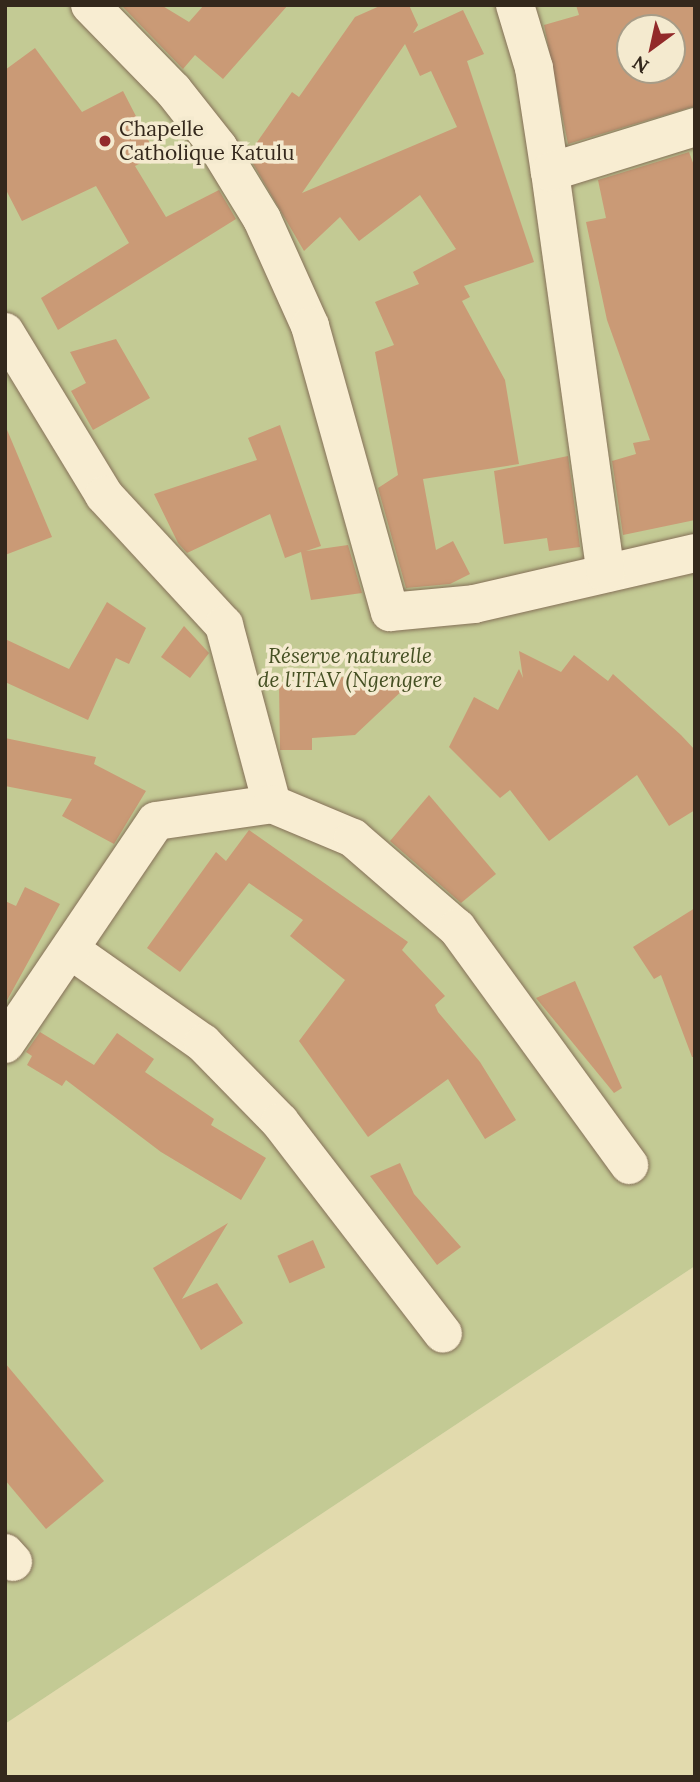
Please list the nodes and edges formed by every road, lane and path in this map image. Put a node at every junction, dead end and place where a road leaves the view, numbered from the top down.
1 (90, 5) edge
2 (515, 5) edge
3 (695, 127) edge
4 (550, 172) junction
5 (5, 332) edge
6 (695, 553) edge
7 (606, 573) junction
8 (272, 804) junction
9 (72, 951) junction
10 (5, 1044) edge
11 (629, 1165) dead end
12 (443, 1334) dead end

1 - 7 street
2 - 4 street
3 - 4 street
4 - 7 street
5 - 8 street
6 - 7 street
8 - 9 street
8 - 11 street
9 - 10 street
9 - 12 street

